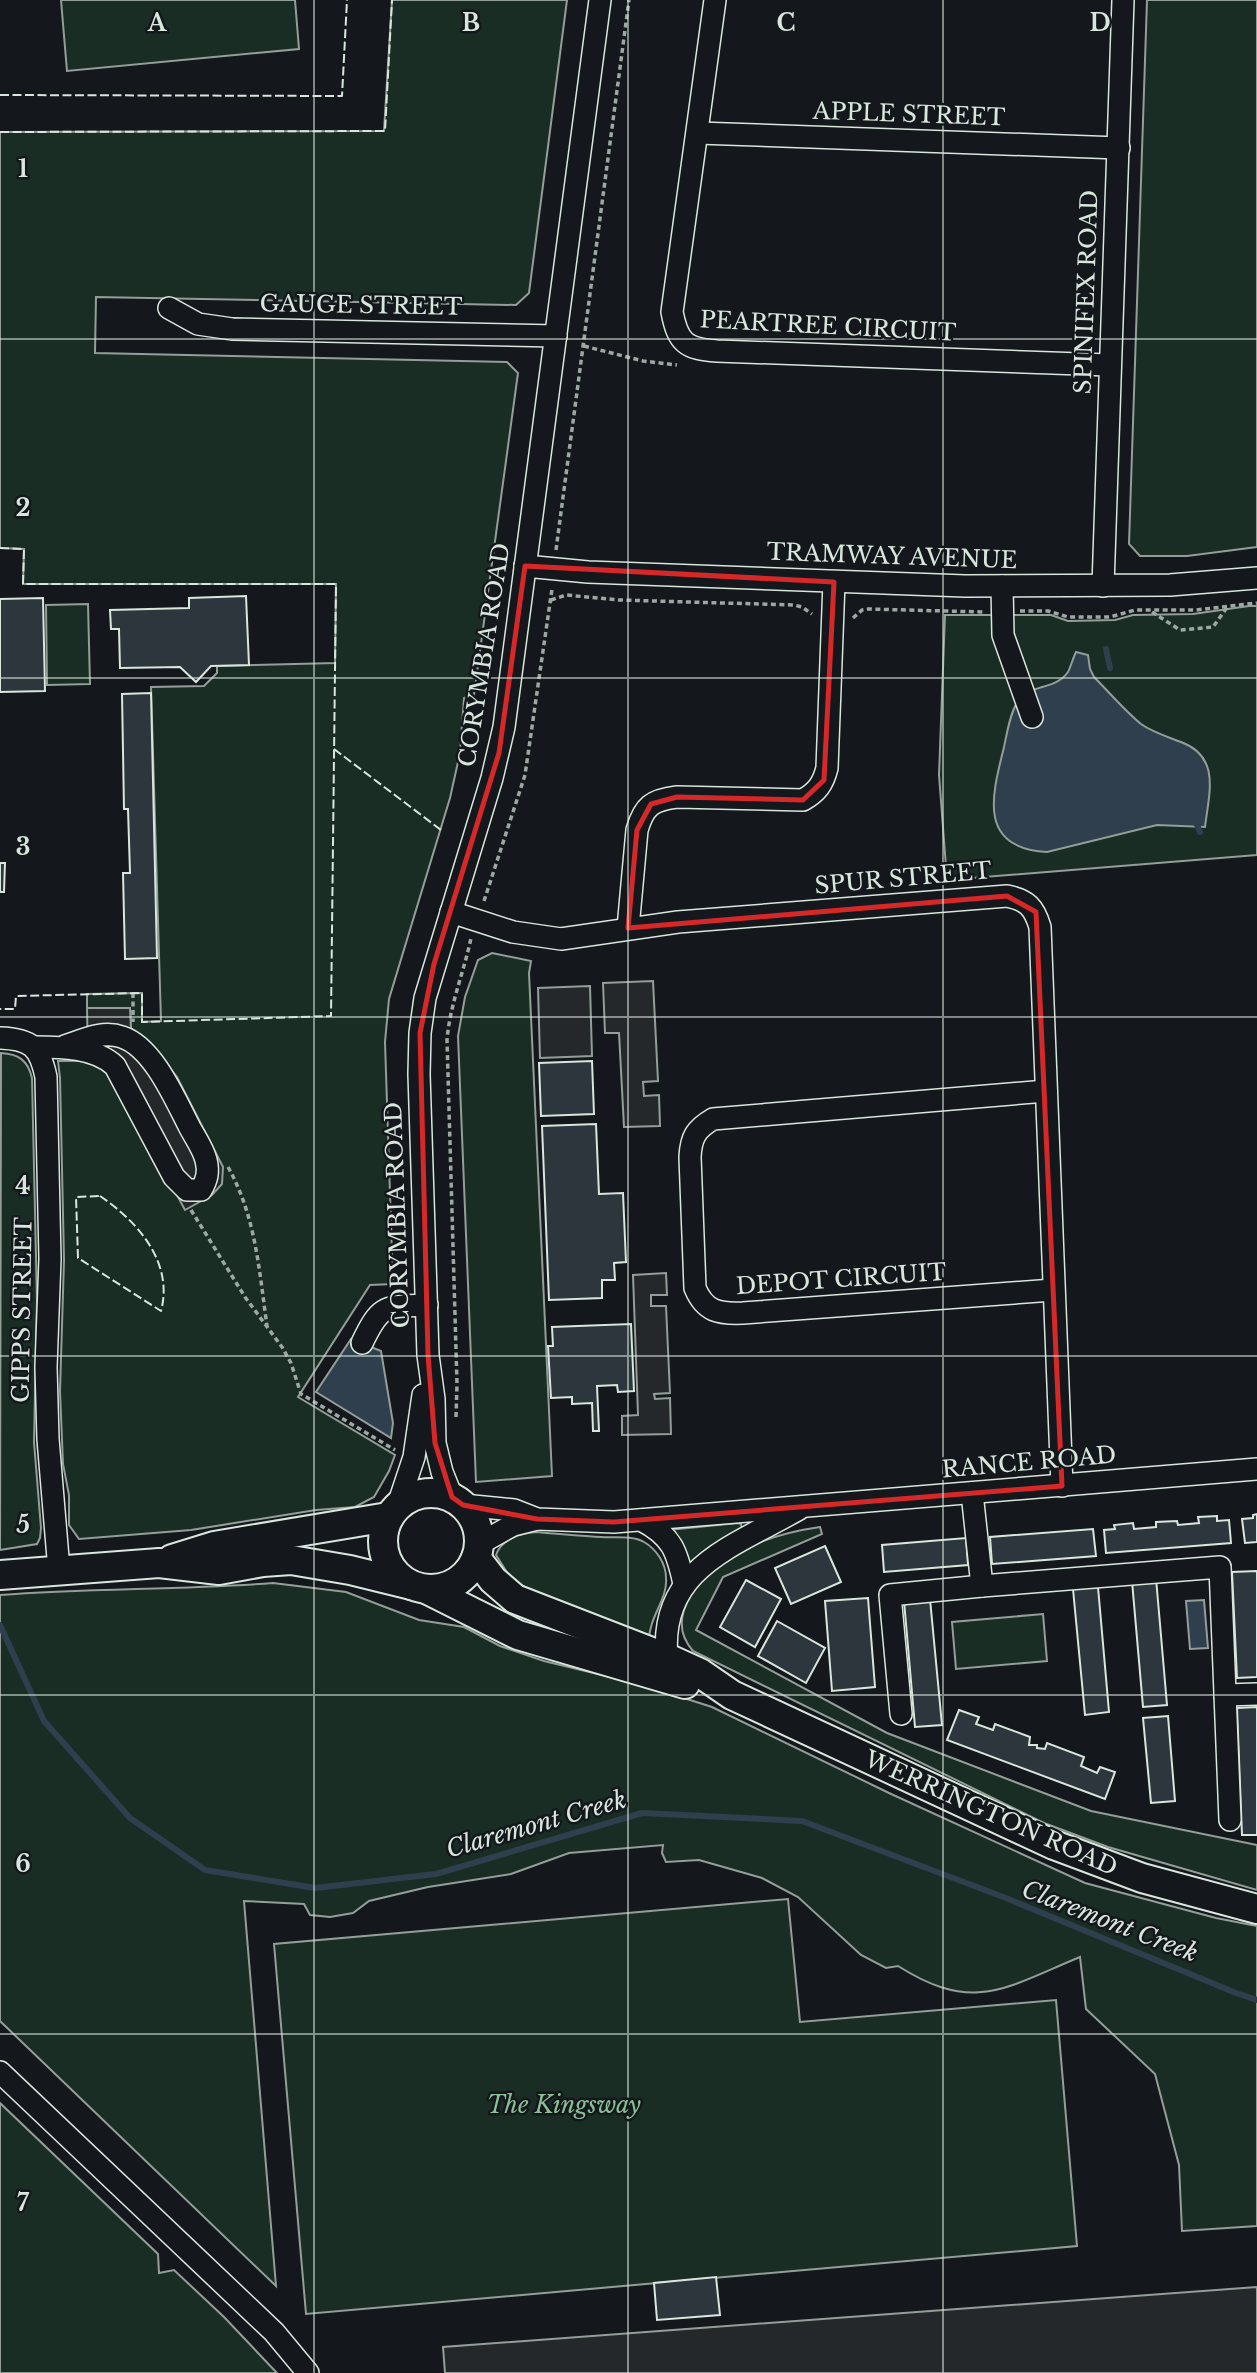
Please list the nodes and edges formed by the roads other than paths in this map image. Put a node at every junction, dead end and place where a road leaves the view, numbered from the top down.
1 (600, 0) edge
2 (715, 0) edge
3 (1123, 0) edge
4 (698, 133) junction
5 (1119, 148) junction
6 (169, 308) dead end
7 (556, 336) junction
8 (1109, 365) junction
9 (526, 566) junction
10 (1257, 578) edge
11 (835, 582) junction
12 (1002, 586) junction
13 (1103, 586) junction
14 (1032, 717) dead end
15 (451, 912) junction
16 (628, 928) junction
17 (0, 1038) edge
18 (65, 1046) junction
19 (35, 1047) junction
20 (1046, 1091) junction
21 (1054, 1290) junction
22 (427, 1305) junction
23 (362, 1343) dead end
24 (428, 1355) junction
25 (1257, 1469) edge
26 (1062, 1486) junction
27 (972, 1493) junction
28 (458, 1501) junction
29 (804, 1506) junction
30 (393, 1511) junction
31 (537, 1519) junction
32 (641, 1520) junction
33 (477, 1551) junction
34 (159, 1563) junction
35 (59, 1570) junction
36 (0, 1575) edge
37 (684, 1584) junction
38 (982, 1586) junction
39 (419, 1587) junction
40 (667, 1658) junction
41 (1257, 1694) edge
42 (732, 1695) junction
43 (1225, 1695) junction
44 (901, 1714) dead end
45 (1230, 1820) dead end
46 (1257, 1909) edge
47 (0, 2072) edge
48 (308, 2373) edge

1 - 7 street, CORYMBIA ROAD
2 - 4 street, PEARTREE CIRCUIT
3 - 5 street, SPINIFEX ROAD
4 - 5 street, APPLE STREET
4 - 8 street, PEARTREE CIRCUIT
5 - 8 street, SPINIFEX ROAD
6 - 7 street, GAUGE STREET
7 - 9 street, CORYMBIA ROAD
8 - 13 street, SPINIFEX ROAD
9 - 11 street, TRAMWAY AVENUE
9 - 15 street, CORYMBIA ROAD
10 - 13 street, TRAMWAY AVENUE
11 - 12 street, TRAMWAY AVENUE
11 - 16 street
12 - 13 street, TRAMWAY AVENUE
12 - 14 street
15 - 16 street, SPUR STREET
15 - 22 street, CORYMBIA ROAD
16 - 20 street, SPUR STREET
17 - 19 street
18 - 18 street
18 - 19 street
19 - 35 street, GIPPS STREET
20 - 21 street, SPUR STREET
20 - 21 street, DEPOT CIRCUIT
21 - 26 street, SPUR STREET
22 - 23 street
22 - 24 street, CORYMBIA ROAD
24 - 28 street, CORYMBIA ROAD
24 - 30 street, CORYMBIA ROAD
25 - 26 street, RANCE ROAD
26 - 27 street, RANCE ROAD
27 - 29 street, RANCE ROAD
27 - 38 street
28 - 30 main road
28 - 31 street, RANCE ROAD
28 - 33 main road
29 - 32 street, RANCE ROAD
29 - 37 street, RANCE ROAD
30 - 34 main road, WERRINGTON ROAD
30 - 39 main road
31 - 32 street, RANCE ROAD
31 - 33 street, RANCE ROAD
32 - 37 street
33 - 39 main road
33 - 40 main road, WERRINGTON ROAD
34 - 35 main road, WERRINGTON ROAD
34 - 39 main road, WERRINGTON ROAD
35 - 36 main road, WERRINGTON ROAD
37 - 40 street, RANCE ROAD
38 - 43 street
38 - 44 street
39 - 42 main road, WERRINGTON ROAD
40 - 42 main road, WERRINGTON ROAD
41 - 43 street
42 - 46 main road, WERRINGTON ROAD
43 - 45 street
47 - 48 street

